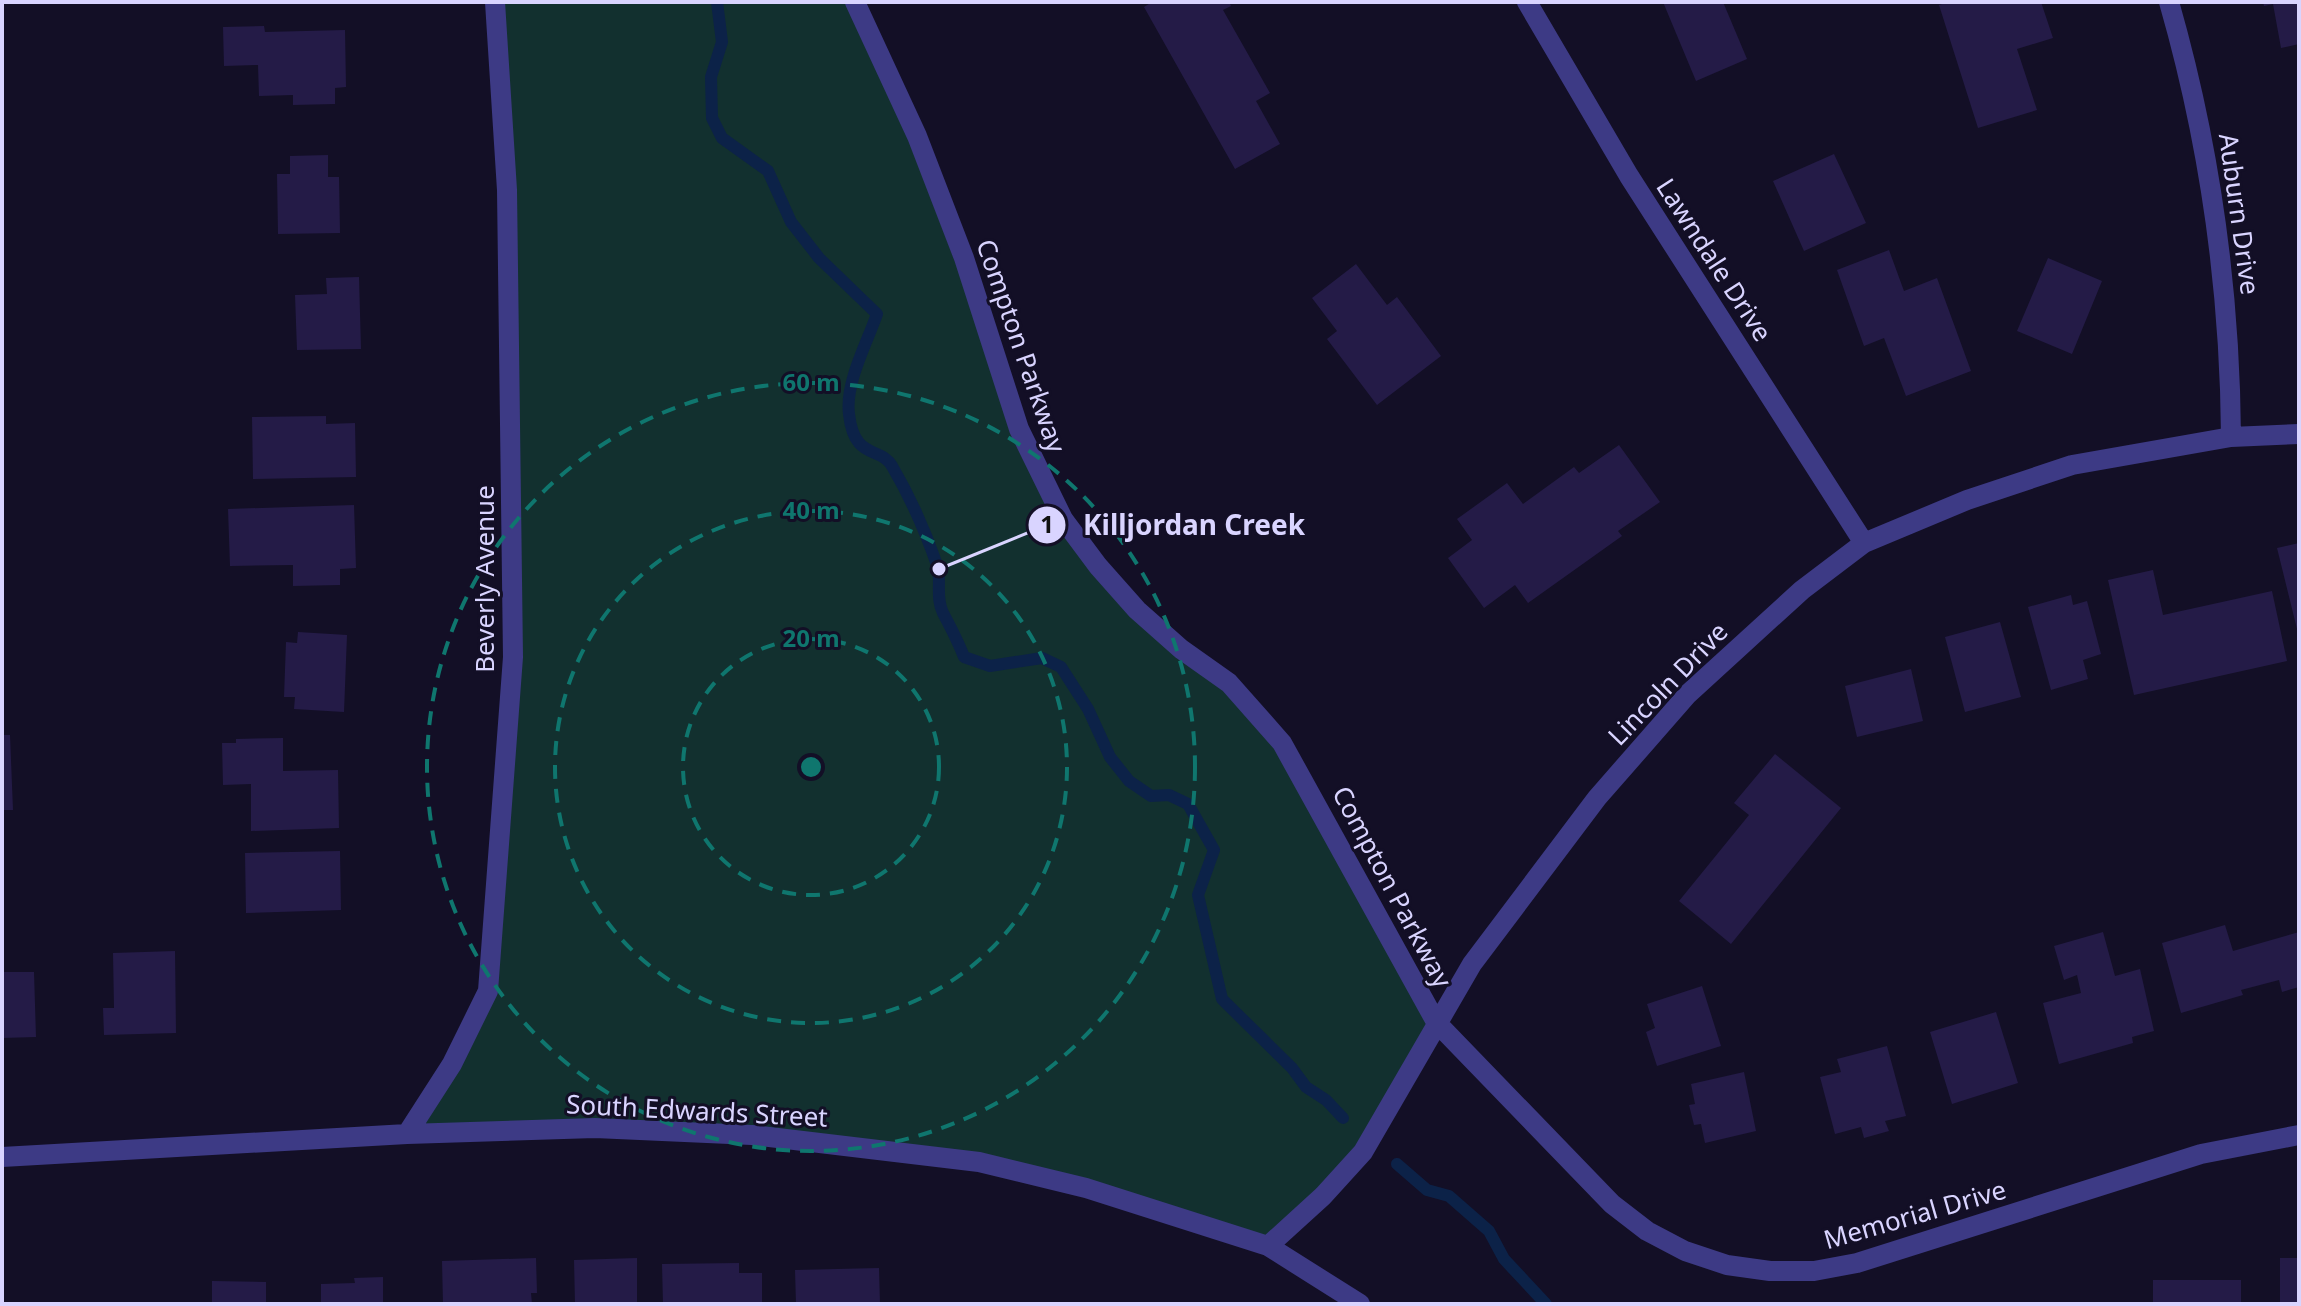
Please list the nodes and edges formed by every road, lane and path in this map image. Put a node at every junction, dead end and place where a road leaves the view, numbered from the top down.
1 (495, 2) edge
2 (855, 2) edge
3 (1527, 2) edge
4 (2169, 2) edge
5 (2299, 434) edge
6 (2231, 437) junction
7 (1864, 543) junction
8 (1436, 1022) junction
9 (407, 1134) junction
10 (2299, 1135) edge
11 (2, 1157) edge
12 (1268, 1246) junction
13 (1360, 1304) edge

1 - 9 street, Beverly Avenue
2 - 8 street, Compton Parkway
3 - 7 street, Lawndale Drive
4 - 6 street, Auburn Drive
5 - 6 street, Lincoln Drive
6 - 7 street, Lincoln Drive
7 - 8 street, Lincoln Drive
8 - 10 street, Memorial Drive
8 - 12 street, Lincoln Drive
9 - 11 street, South Edwards Street
9 - 12 street, South Edwards Street
12 - 13 street, South Edwards Street

